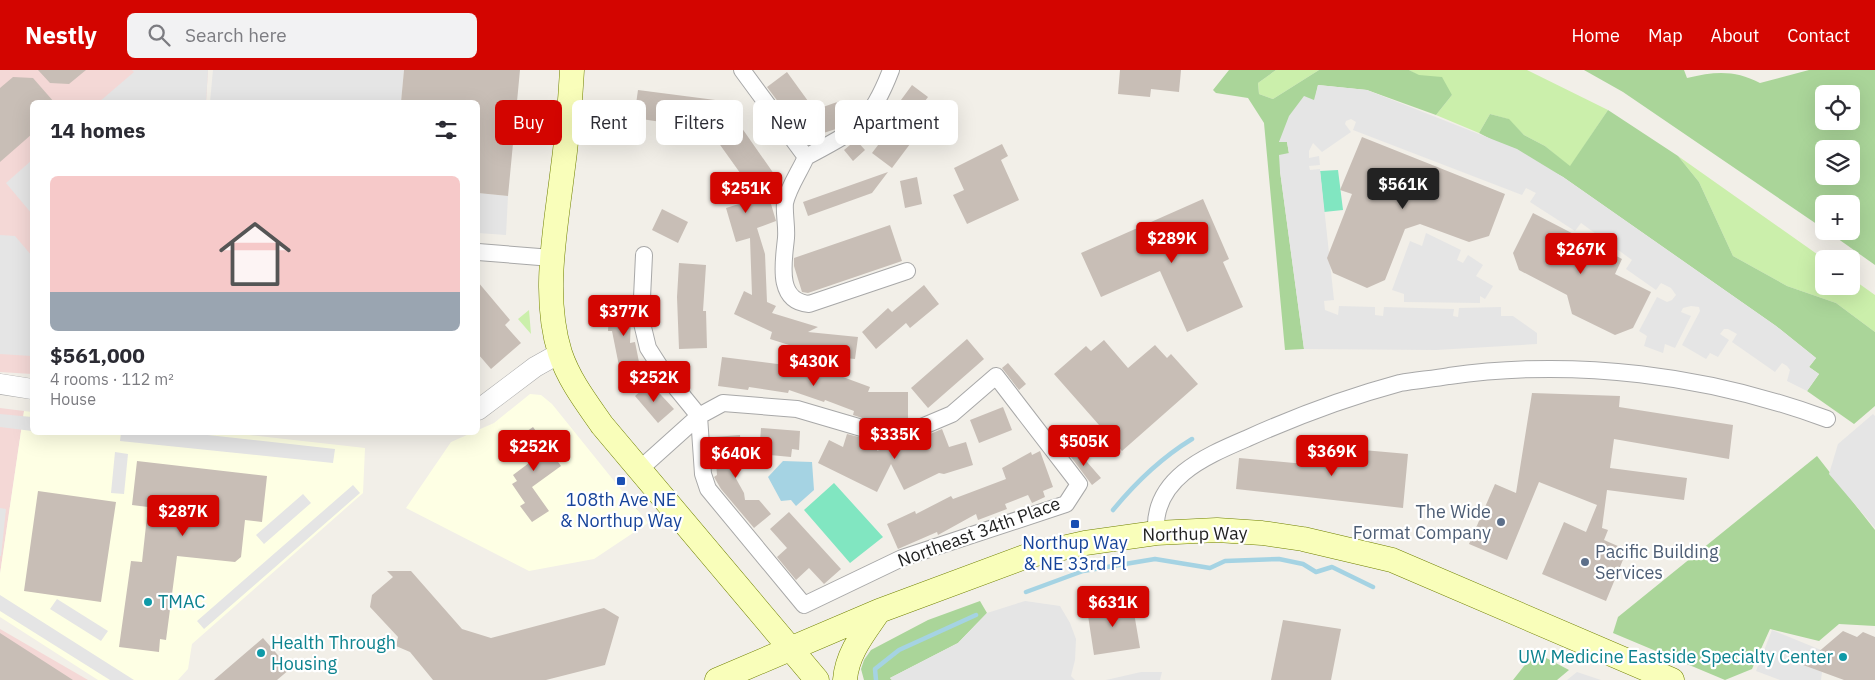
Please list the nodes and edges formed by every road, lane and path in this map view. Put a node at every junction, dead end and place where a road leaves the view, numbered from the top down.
1 (572, 70) edge
2 (742, 70) edge
3 (891, 70) edge
4 (569, 120) junction
5 (806, 157) junction
6 (480, 252) edge
7 (644, 255) dead end
8 (552, 258) junction
9 (907, 271) dead end
10 (554, 328) junction
11 (560, 353) junction
12 (0, 384) edge
13 (30, 388) edge
14 (480, 408) edge
15 (699, 416) junction
16 (1827, 419) dead end
17 (640, 469) junction
18 (1156, 533) junction
19 (879, 611) junction
20 (792, 649) junction
21 (717, 680) edge
22 (817, 680) edge
23 (845, 680) edge
24 (1672, 680) edge

1 - 4 main road
2 - 5 street
3 - 5 street
4 - 8 main road
4 - 10 main road
5 - 9 street
6 - 8 street
7 - 15 street
8 - 10 main road
10 - 11 main road
11 - 14 street
11 - 17 main road
12 - 13 street
15 - 15 street, Northeast 34th Place
15 - 17 street
16 - 18 street
17 - 20 main road
18 - 19 main road, Northup Way
18 - 24 main road, Northup Way
19 - 20 main road, Northup Way
19 - 23 main road
20 - 21 main road, Northup Way
20 - 22 main road

